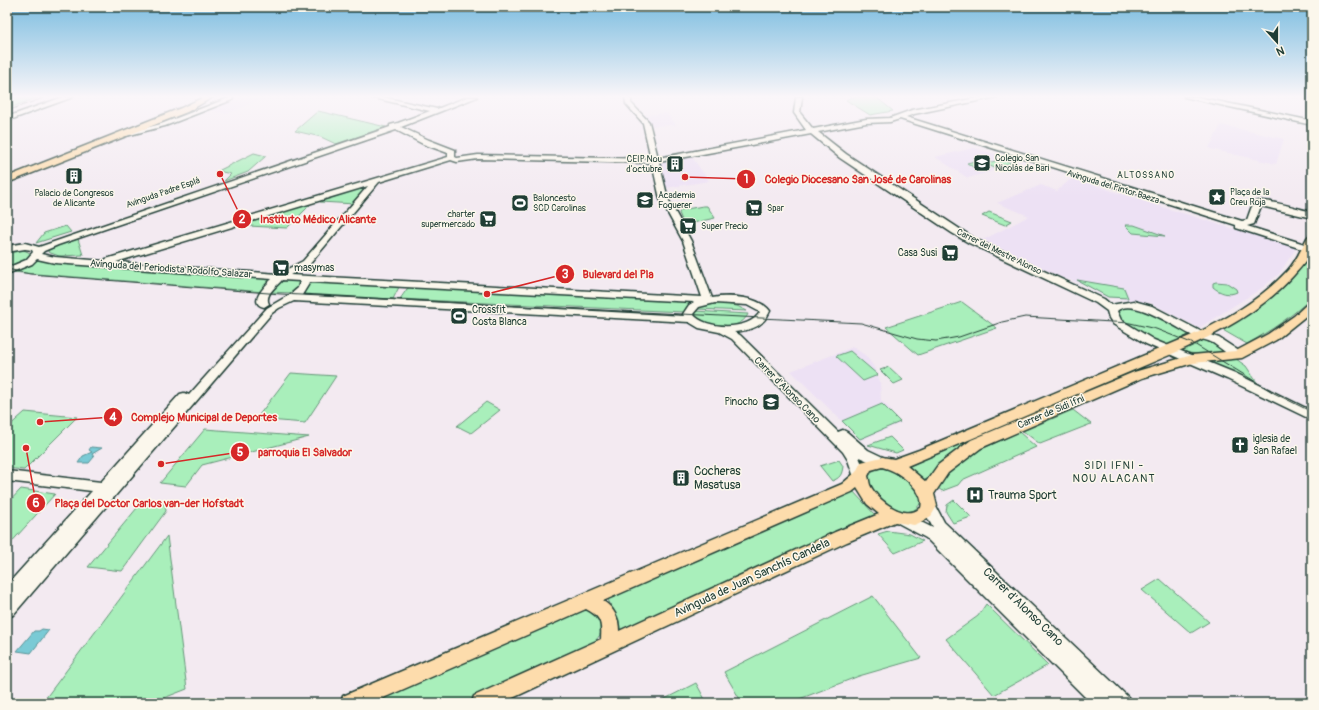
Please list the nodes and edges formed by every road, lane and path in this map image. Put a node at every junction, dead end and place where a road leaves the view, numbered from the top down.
1 (128, 130) edge
2 (133, 130) edge
3 (140, 130) edge
4 (387, 130) edge
5 (402, 130) edge
6 (648, 130) edge
7 (817, 130) edge
8 (929, 130) edge
9 (938, 130) edge
10 (812, 131) junction
11 (123, 134) junction
12 (451, 155) junction
13 (656, 161) junction
14 (7, 179) edge
15 (376, 181) junction
16 (1312, 215) edge
17 (1251, 222) junction
18 (1260, 233) junction
19 (1311, 245) edge
20 (7, 249) edge
21 (35, 252) junction
22 (102, 263) junction
23 (7, 271) edge
24 (279, 277) junction
25 (306, 279) junction
26 (294, 298) junction
27 (706, 301) junction
28 (267, 302) junction
29 (1312, 305) edge
30 (1112, 310) junction
31 (690, 319) junction
32 (739, 328) junction
33 (722, 329) junction
34 (1200, 335) junction
35 (1150, 342) junction
36 (1168, 350) junction
37 (1238, 355) junction
38 (1153, 356) junction
39 (1192, 359) junction
40 (1312, 416) edge
41 (888, 464) junction
42 (7, 476) edge
43 (860, 476) junction
44 (103, 487) junction
45 (928, 500) junction
46 (898, 517) junction
47 (7, 596) edge
48 (587, 601) junction
49 (7, 610) edge
50 (610, 643) junction
51 (350, 703) edge
52 (481, 703) edge
53 (1103, 703) edge
54 (1122, 703) edge

1 - 14 main road
2 - 11 main road
3 - 11 street
4 - 21 street, Avinguda Padre Esplá
5 - 12 street
6 - 13 street
7 - 10 street
8 - 18 street, Avinguda del Pintor Baeza
9 - 17 street, Avinguda del Pintor Baeza
10 - 13 street
10 - 30 street, Carrer del Mestre Alonso
11 - 14 main road
12 - 13 street
12 - 15 street
13 - 27 street
15 - 22 street
15 - 24 street
16 - 17 street
17 - 18 street
18 - 19 street, Avinguda del Pintor Baeza
19 - 34 main road
20 - 21 street
21 - 22 street, Avinguda del Periodista Rodolfo Salazar
21 - 23 street, Avinguda Padre Esplá
22 - 24 street, Avinguda del Periodista Rodolfo Salazar
24 - 25 street, Avinguda del Periodista Rodolfo Salazar
24 - 28 street
25 - 26 street
25 - 27 street, Avinguda del Periodista Rodolfo Salazar
26 - 28 street
26 - 31 street
27 - 31 street
27 - 32 street, Avinguda del Periodista Rodolfo Salazar
28 - 44 street
28 - 49 street
29 - 37 main road
30 - 34 street
30 - 35 street, Carrer del Mestre Alonso
31 - 33 street
32 - 33 street
32 - 41 street, Carrer d'Alonso Cano
33 - 43 street, Carrer d'Alonso Cano
34 - 36 main road
34 - 37 street
35 - 36 street, Carrer del Mestre Alonso
35 - 38 street
36 - 38 main road, Carrer de Sidi Ifni
36 - 39 street, Carrer del Mestre Alonso
37 - 39 main road, Carrer del Mestre Alonso
38 - 41 main road, Carrer de Sidi Ifni
39 - 40 street, Carrer del Mestre Alonso
39 - 45 main road, Carrer de Sidi Ifni
41 - 43 main road
41 - 45 main road, Carrer d'Alonso Cano
42 - 44 street
43 - 46 main road, Carrer d'Alonso Cano
43 - 48 main road
44 - 47 street
45 - 46 main road
45 - 54 street, Carrer d'Alonso Cano
46 - 50 main road, Avinguda de Juan Sanchís Candela
46 - 53 street, Carrer d'Alonso Cano
48 - 50 main road
48 - 51 main road
50 - 52 main road, Avinguda de Juan Sanchís Candela

